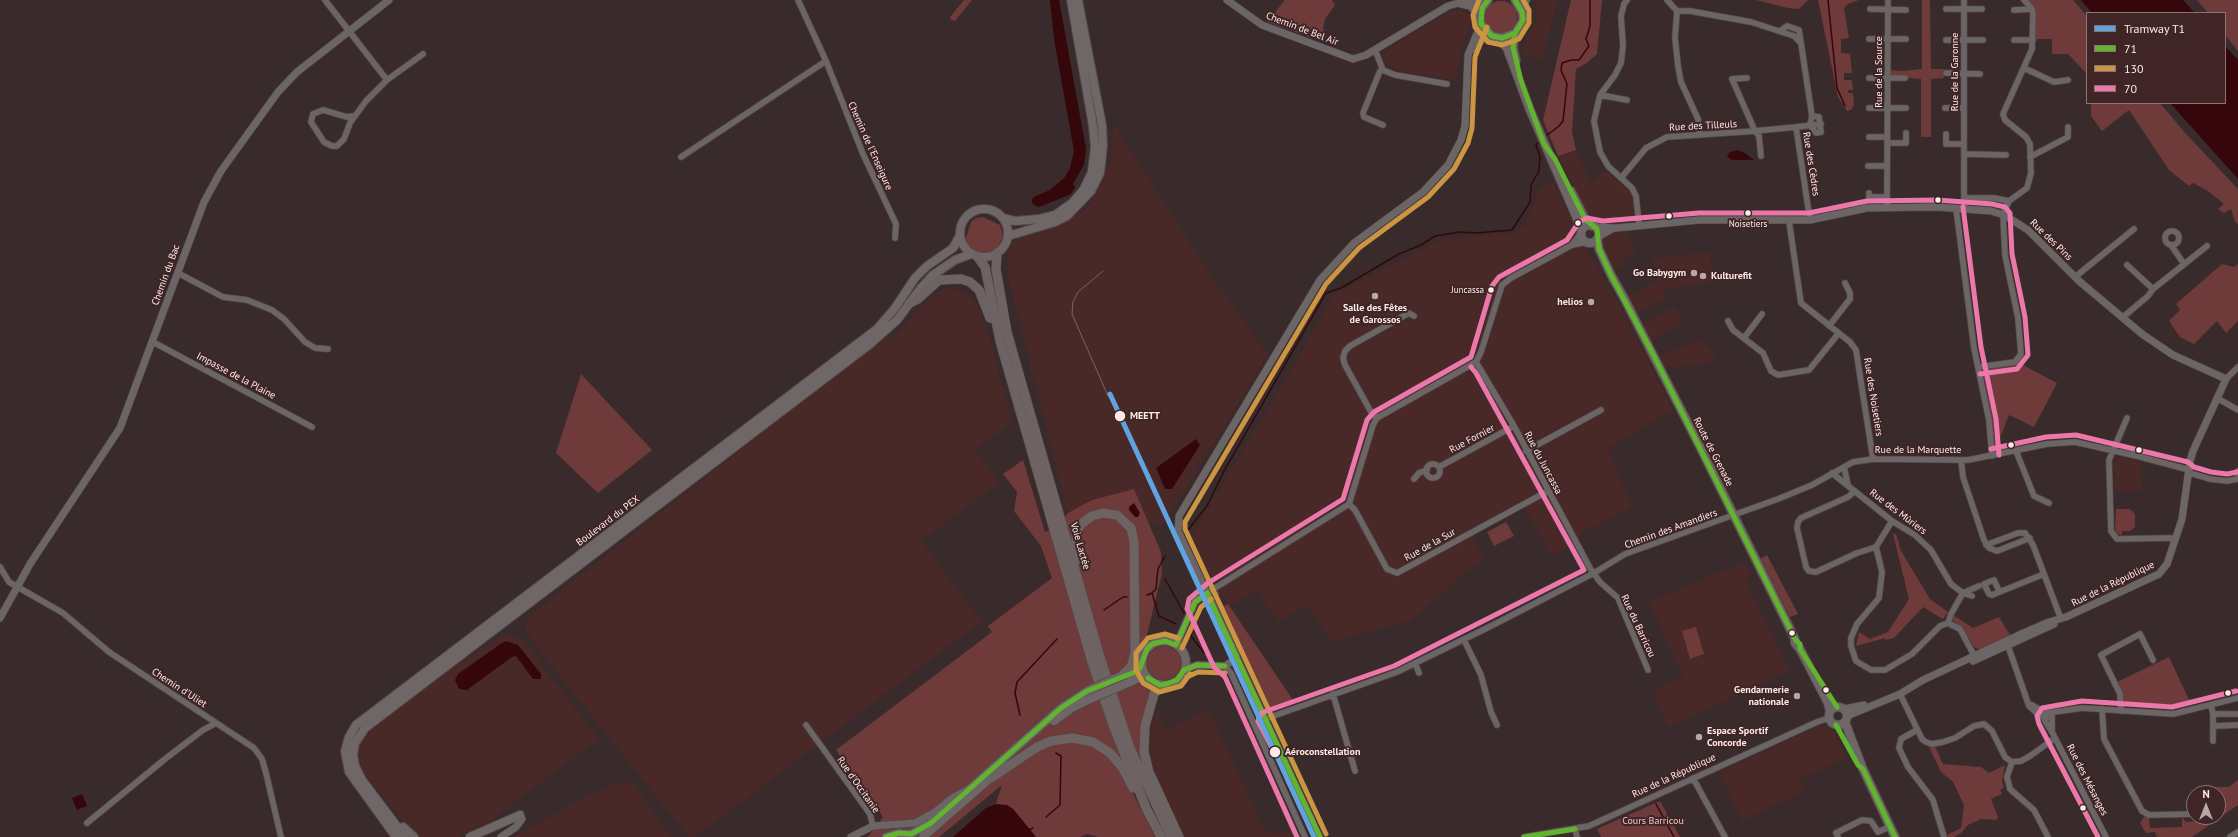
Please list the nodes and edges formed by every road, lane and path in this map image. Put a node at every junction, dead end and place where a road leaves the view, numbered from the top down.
1 (325, 0) edge
2 (389, 0) edge
3 (798, 0) edge
4 (1071, 0) edge
5 (1078, 0) edge
6 (1227, 0) edge
7 (1488, 0) edge
8 (1515, 0) edge
9 (1520, 0) edge
10 (1528, 0) edge
11 (1627, 0) edge
12 (1667, 0) edge
13 (1888, 0) edge
14 (1964, 0) edge
15 (2024, 0) edge
16 (1459, 3) junction
17 (1870, 9) dead end
18 (1888, 9) junction
19 (1946, 9) dead end
20 (1964, 9) junction
21 (1982, 9) dead end
22 (2032, 9) junction
23 (1906, 10) dead end
24 (2014, 10) dead end
25 (1677, 11) junction
26 (1522, 12) junction
27 (1481, 20) junction
28 (349, 31) junction
29 (1515, 33) junction
30 (1495, 37) junction
31 (1869, 39) dead end
32 (1888, 39) junction
33 (1906, 39) dead end
34 (1946, 40) dead end
35 (1965, 40) junction
36 (1983, 40) dead end
37 (2014, 40) dead end
38 (2032, 40) junction
39 (1375, 50) junction
40 (423, 54) dead end
41 (826, 61) junction
42 (1466, 66) junction
43 (2024, 68) junction
44 (1383, 70) junction
45 (1946, 73) dead end
46 (1964, 73) junction
47 (1980, 74) dead end
48 (1747, 78) dead end
49 (1869, 78) dead end
50 (1888, 78) junction
51 (1906, 78) dead end
52 (387, 80) junction
53 (2068, 80) dead end
54 (1520, 81) junction
55 (1447, 84) dead end
56 (1600, 95) junction
57 (1627, 100) dead end
58 (1868, 108) dead end
59 (1887, 108) junction
60 (1906, 108) dead end
61 (1945, 108) dead end
62 (1964, 108) junction
63 (354, 116) junction
64 (1812, 116) junction
65 (1821, 124) junction
66 (1383, 125) dead end
67 (1810, 125) junction
68 (1796, 127) junction
69 (2068, 127) dead end
70 (1755, 131) junction
71 (1906, 133) dead end
72 (1946, 134) dead end
73 (1700, 135) junction
74 (1869, 137) dead end
75 (1887, 140) junction
76 (1545, 144) junction
77 (1964, 144) junction
78 (1964, 154) junction
79 (2006, 155) dead end
80 (1761, 156) dead end
81 (681, 157) dead end
82 (2030, 158) junction
83 (1868, 166) dead end
84 (1887, 166) junction
85 (1621, 178) junction
86 (1869, 193) dead end
87 (1964, 196) junction
88 (1887, 197) junction
89 (2008, 201) junction
90 (1887, 208) junction
91 (1956, 208) junction
92 (1964, 209) junction
93 (2003, 214) junction
94 (1003, 218) junction
95 (1810, 220) junction
96 (1789, 221) junction
97 (1639, 224) junction
98 (1593, 226) junction
99 (1612, 228) junction
100 (2134, 228) dead end
101 (1582, 231) junction
102 (1008, 236) junction
103 (959, 237) junction
104 (895, 238) dead end
105 (1598, 238) junction
106 (1587, 242) junction
107 (1572, 245) junction
108 (2171, 245) dead end
109 (2207, 246) dead end
110 (997, 253) junction
111 (974, 255) junction
112 (2184, 264) junction
113 (2127, 265) dead end
114 (178, 273) junction
115 (1610, 275) junction
116 (2075, 277) junction
117 (1845, 282) dead end
118 (2153, 289) junction
119 (910, 303) junction
120 (1762, 314) dead end
121 (1414, 316) dead end
122 (2122, 318) junction
123 (1728, 321) dead end
124 (1829, 326) junction
125 (1838, 334) junction
126 (1744, 338) junction
127 (153, 342) junction
128 (328, 349) dead end
129 (1476, 362) junction
130 (1979, 367) junction
131 (2238, 367) edge
132 (1010, 376) junction
133 (2226, 379) junction
134 (2217, 398) junction
135 (1601, 410) dead end
136 (2238, 410) edge
137 (1377, 418) junction
138 (2127, 418) dead end
139 (1514, 426) junction
140 (312, 427) dead end
141 (2112, 449) junction
142 (1526, 451) junction
143 (2016, 451) junction
144 (1992, 456) junction
145 (1873, 459) junction
146 (1962, 460) junction
147 (1439, 467) junction
148 (1844, 467) junction
149 (1427, 470) junction
150 (2188, 471) junction
151 (2238, 471) edge
152 (1832, 473) junction
153 (2238, 478) edge
154 (1414, 479) dead end
155 (1848, 486) junction
156 (1548, 491) junction
157 (1855, 491) junction
158 (1349, 504) junction
159 (2049, 504) dead end
160 (1734, 515) junction
161 (1892, 521) junction
162 (2030, 538) junction
163 (2175, 539) junction
164 (1986, 545) junction
165 (1876, 548) junction
166 (0, 567) edge
167 (1594, 573) junction
168 (2044, 574) junction
169 (1078, 580) junction
170 (1979, 586) dead end
171 (18, 587) junction
172 (1999, 591) dead end
173 (1207, 593) junction
174 (1963, 593) junction
175 (1972, 596) dead end
176 (0, 618) edge
177 (2061, 619) junction
178 (1948, 623) junction
179 (1464, 640) junction
180 (2007, 644) junction
181 (1176, 645) junction
182 (1236, 655) junction
183 (1974, 657) junction
184 (2153, 660) dead end
185 (1142, 662) junction
186 (1415, 663) junction
187 (1225, 666) junction
188 (1184, 670) junction
189 (1648, 670) dead end
190 (1419, 673) dead end
191 (1148, 678) junction
192 (1122, 681) junction
193 (1160, 685) junction
194 (1333, 694) junction
195 (1900, 694) junction
196 (1088, 695) junction
197 (2238, 698) edge
198 (2211, 705) junction
199 (2102, 709) junction
200 (2121, 711) junction
201 (1839, 714) junction
202 (2213, 714) junction
203 (2238, 714) edge
204 (2048, 715) junction
205 (1265, 719) junction
206 (216, 723) junction
207 (806, 725) dead end
208 (1497, 725) dead end
209 (2214, 726) junction
210 (2238, 726) edge
211 (1918, 730) junction
212 (2055, 738) junction
213 (2213, 741) dead end
214 (2012, 762) junction
215 (1862, 769) junction
216 (1355, 772) dead end
217 (991, 778) junction
218 (1693, 778) junction
219 (965, 791) junction
220 (382, 805) junction
221 (1146, 808) junction
222 (2186, 814) edge
223 (521, 817) joint
224 (86, 823) dead end
225 (873, 826) junction
226 (1891, 826) junction
227 (1575, 829) junction
228 (2238, 832) edge
229 (908, 835) edge
230 (281, 837) edge
231 (396, 837) edge
232 (405, 837) edge
233 (414, 837) edge
234 (470, 837) edge
235 (501, 837) edge
236 (851, 837) edge
237 (886, 837) edge
238 (923, 837) edge
239 (1161, 837) edge
240 (1171, 837) edge
241 (1179, 837) edge
242 (1305, 837) edge
243 (1320, 837) edge
244 (1524, 837) edge
245 (1577, 837) edge
246 (1725, 837) edge
247 (1838, 837) edge
248 (1895, 837) edge
249 (1944, 837) edge
250 (2047, 837) edge
251 (2106, 837) edge
252 (2230, 837) edge

1 - 28 street
2 - 28 street, Chemin du Bac
3 - 41 street, Chemin de l'Enseigure
4 - 94 main road
5 - 102 main road
6 - 39 street, Chemin de Bel Air
7 - 16 street, Chemin de Bel Air
7 - 27 main road
8 - 9 street
8 - 26 main road
10 - 26 street
11 - 56 street
12 - 25 street
13 - 18 street, Rue de la Source
14 - 20 street, Rue de la Garonne
15 - 22 street
16 - 27 street
16 - 39 street, Chemin de Bel Air
17 - 18 street
18 - 23 street
18 - 32 street, Rue de la Source
19 - 20 street
20 - 21 street
20 - 35 street, Rue de la Garonne
22 - 24 street
22 - 38 street
25 - 64 street
25 - 73 street
26 - 29 main road
27 - 30 main road
27 - 42 street
28 - 52 street
28 - 114 street, Chemin du Bac
29 - 30 main road
29 - 54 main road
30 - 42 street
30 - 54 main road
31 - 32 street
32 - 33 street
32 - 50 street, Rue de la Source
34 - 35 street
35 - 36 street
35 - 46 street, Rue de la Garonne
37 - 38 street
38 - 43 street
39 - 44 street
40 - 52 street
41 - 81 street
41 - 104 street, Chemin de l'Enseigure
42 - 173 street
43 - 53 street
43 - 82 street
44 - 55 street
44 - 66 street
45 - 46 street
46 - 47 street
46 - 62 street, Rue de la Garonne
48 - 70 street
49 - 50 street
50 - 51 street
50 - 59 street, Rue de la Source
52 - 63 street
54 - 76 main road
56 - 57 street
56 - 85 street
58 - 59 street
59 - 60 street
59 - 75 street, Rue de la Source
61 - 62 street
62 - 77 street, Rue de la Garonne
63 - 63 street
64 - 65 street
64 - 67 street
65 - 67 street
65 - 67 street
67 - 68 street
68 - 70 street, Rue des Cèdres
68 - 95 street, Rue des Cèdres
69 - 82 street
70 - 73 street, Rue des Tilleuls
70 - 80 street
71 - 75 street
72 - 77 street
73 - 85 street, Rue des Tilleuls
74 - 75 street
75 - 84 street, Rue de la Source
76 - 98 main road
76 - 101 main road
77 - 78 street, Rue de la Garonne
78 - 79 street
78 - 87 street, Rue de la Garonne
82 - 89 street
83 - 84 street
84 - 88 street, Rue de la Source
85 - 97 street
86 - 88 street
87 - 89 street
87 - 92 street, Rue de la Garonne
88 - 90 street, Rue de la Source
89 - 93 street
90 - 91 street, Rue des Pins
90 - 95 street, Rue des Pins
91 - 92 street, Rue des Pins
91 - 130 street
92 - 93 street, Rue des Pins
93 - 116 street, Rue des Pins
93 - 130 street
94 - 102 main road
94 - 103 main road
95 - 96 street, Rue des Pins
96 - 97 street, Rue des Pins
96 - 124 street, Rue des Noisetiers
97 - 99 street, Rue des Pins
98 - 99 street, Rue des Pins
98 - 101 main road
98 - 105 main road
99 - 105 street, Rue des Pins
100 - 116 street
101 - 106 main road
101 - 107 street
102 - 110 main road
103 - 111 main road
103 - 231 main road, Boulevard du PEX
105 - 106 main road
105 - 115 main road, Route de Grenade
106 - 107 street
106 - 115 main road, Route de Grenade
107 - 129 street
108 - 112 street
109 - 112 street
110 - 111 main road
110 - 169 highway, Voie Lactée
111 - 119 main road, Boulevard du PEX
111 - 132 highway, Voie Lactée
112 - 118 street
113 - 118 street
114 - 127 street, Chemin du Bac
114 - 128 street
115 - 160 main road, Route de Grenade
116 - 122 street, Rue des Pins
117 - 124 street
118 - 122 street
119 - 132 highway
119 - 220 main road, Boulevard du PEX
120 - 126 street
121 - 137 street
122 - 133 street, Rue des Pins
123 - 126 street
124 - 125 street, Rue des Noisetiers
125 - 126 street
125 - 145 street, Rue des Noisetiers
127 - 140 street, Impasse de la Plaine
127 - 171 street, Chemin du Bac
129 - 137 street
129 - 139 street, Rue du Juncassa
130 - 144 street
131 - 133 street
132 - 221 highway, Voie Lactée
133 - 134 street, Rue de la République
134 - 136 street
134 - 150 street, Rue de la République
135 - 142 street
137 - 158 street
138 - 141 street
139 - 142 street, Rue du Juncassa
139 - 147 street, Rue Fornier
141 - 143 street, Rue de la Marquette
141 - 150 street, Rue de la Marquette
141 - 163 street
142 - 156 street, Rue du Juncassa
143 - 144 street, Rue de la Marquette
143 - 159 street
144 - 146 street, Rue de la Marquette
145 - 146 street, Rue de la Marquette
145 - 148 street, Rue de la Marquette
146 - 164 street
147 - 149 street
147 - 149 street
148 - 152 street, Rue de la Marquette
148 - 155 street
149 - 154 street
150 - 153 street, Rue de la Marquette
150 - 163 street, Rue de la République
151 - 153 street
152 - 155 street, Rue des Mûriers
152 - 160 street, Rue de la Marquette
155 - 157 street, Rue des Mûriers
156 - 158 street, Rue de la Sur
156 - 167 street, Rue du Juncassa
157 - 161 street, Rue des Mûriers
157 - 165 street
158 - 173 street
160 - 167 street, Chemin des Amandiers
160 - 201 main road, Route de Grenade
161 - 165 street
161 - 174 street, Rue des Mûriers
162 - 164 street
162 - 164 street
162 - 168 street
163 - 177 street, Rue de la République
165 - 178 street
166 - 171 street, Chemin d'Uliet
167 - 179 street, Chemin des Amandiers
167 - 189 street, Rue du Barricou
168 - 172 street
168 - 177 street
169 - 192 highway
169 - 240 highway, Voie Lactée
170 - 174 street
171 - 176 street, Chemin du Bac
171 - 206 street, Chemin d'Uliet
173 - 181 street
173 - 182 street
174 - 175 street, Rue des Mûriers
174 - 178 street
177 - 180 street, Rue de la République
178 - 183 street
179 - 186 street, Chemin des Amandiers
179 - 208 street
180 - 183 street, Rue de la République
180 - 204 street, Rue des Mésanges
181 - 185 main road
181 - 188 main road
182 - 187 street
182 - 205 street
183 - 195 street, Rue de la République
184 - 200 street
185 - 191 main road
185 - 192 main road
186 - 190 street
186 - 194 street, Chemin des Amandiers
187 - 188 street
187 - 242 street
188 - 193 main road
191 - 192 main road
191 - 193 main road
192 - 196 main road, bridge
193 - 241 highway
194 - 205 street, Chemin des Amandiers
194 - 216 street
195 - 201 street, Rue de la République
195 - 211 street
196 - 217 main road
196 - 219 main road
197 - 198 street
198 - 200 street
198 - 202 street
199 - 200 street
199 - 204 street
199 - 222 street
201 - 215 main road, Route de Grenade
201 - 215 main road, Route de Grenade
201 - 218 street, Rue de la République
202 - 203 street
202 - 209 street
204 - 212 street, Rue des Mésanges
205 - 243 street
206 - 224 street
206 - 230 street, Chemin d'Uliet
207 - 225 street, Rue d'Occitanie
209 - 210 street
209 - 213 street
211 - 214 street
211 - 249 street
212 - 214 street
212 - 251 street, Rue des Mésanges
214 - 250 street
215 - 226 main road, Route de Grenade
217 - 221 highway
217 - 238 main road
218 - 227 street, Rue de la République
218 - 246 street
219 - 225 street
219 - 229 main road
220 - 232 main road, Boulevard du PEX
220 - 233 main road
221 - 239 highway, Voie Lactée
223 - 234 main road
223 - 235 street
225 - 236 street
226 - 247 street
226 - 248 main road, Route de Grenade
227 - 244 street, Rue de la République
227 - 245 street
228 - 252 street
229 - 237 main road

